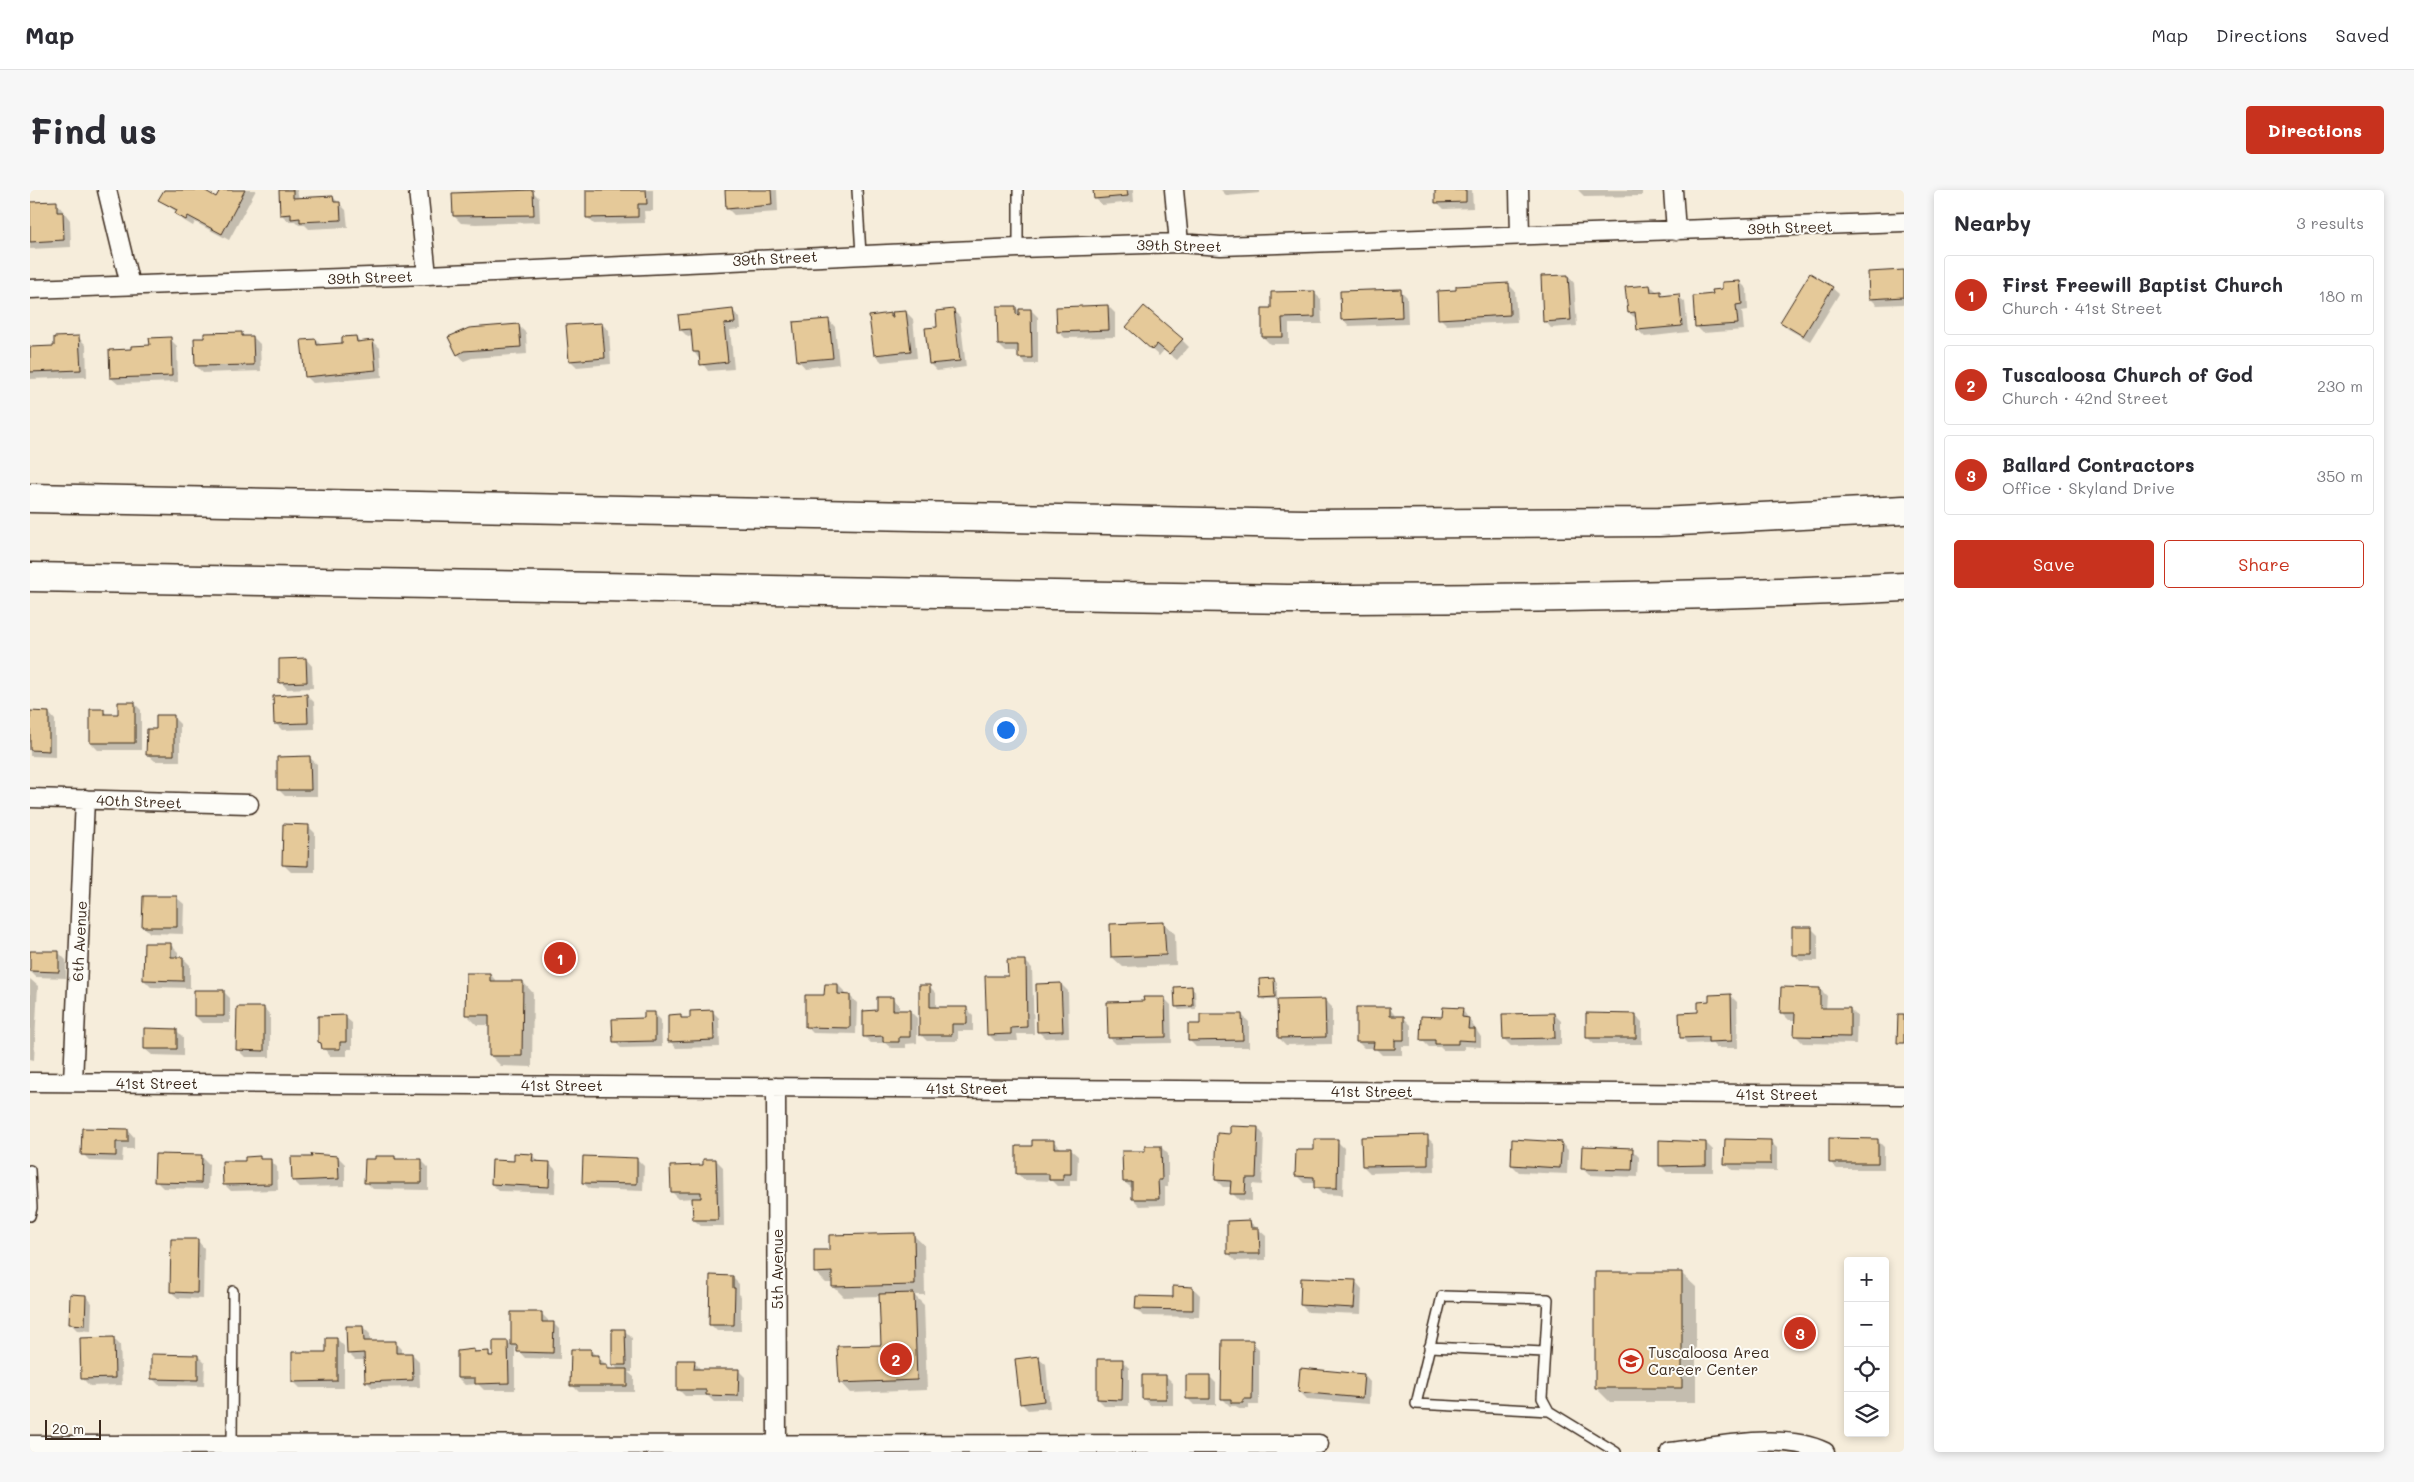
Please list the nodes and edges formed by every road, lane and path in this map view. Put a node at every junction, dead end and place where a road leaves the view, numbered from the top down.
1 (107, 190) edge
2 (418, 190) edge
3 (858, 190) edge
4 (1018, 190) edge
5 (1174, 190) edge
6 (1519, 190) edge
7 (1673, 190) edge
8 (1904, 222) edge
9 (1676, 231) junction
10 (1520, 235) junction
11 (1179, 243) junction
12 (1018, 248) junction
13 (861, 254) junction
14 (427, 275) junction
15 (130, 286) junction
16 (30, 289) edge
17 (30, 498) edge
18 (1904, 510) edge
19 (30, 577) edge
20 (1904, 587) edge
21 (30, 798) edge
22 (85, 800) junction
23 (249, 804) dead end
24 (30, 1082) edge
25 (73, 1082) junction
26 (776, 1087) junction
27 (1904, 1095) edge
28 (30, 1170) edge
29 (30, 1216) edge
30 (233, 1291) dead end
31 (1429, 1347) junction
32 (1544, 1352) junction
33 (1550, 1411) junction
34 (1319, 1444) dead end
35 (30, 1445) edge
36 (232, 1445) junction
37 (777, 1448) edge
38 (1106, 1448) edge
39 (1735, 1449) edge
40 (1616, 1452) edge
41 (1670, 1452) edge
42 (1826, 1452) edge

1 - 15 street
2 - 14 street
3 - 13 lane
4 - 12 lane
5 - 11 street
6 - 10 street
7 - 9 street
8 - 9 street, 39th Street
9 - 10 street, 39th Street
10 - 11 street, 39th Street
11 - 12 street, 39th Street
12 - 13 street, 39th Street
13 - 14 street, 39th Street
14 - 15 street, 39th Street
15 - 16 street, 39th Street
17 - 18 highway
19 - 20 highway
21 - 22 street, 40th Street
22 - 23 street, 40th Street
22 - 25 street, 6th Avenue
24 - 25 street, 41st Street
25 - 26 street, 41st Street
26 - 27 street, 41st Street
26 - 37 street, 5th Avenue
28 - 29 lane
30 - 36 lane
31 - 32 lane
31 - 32 lane
31 - 33 lane
32 - 33 lane
33 - 40 lane
34 - 38 street
35 - 36 street
36 - 37 street
37 - 38 street
39 - 41 street
39 - 42 street

